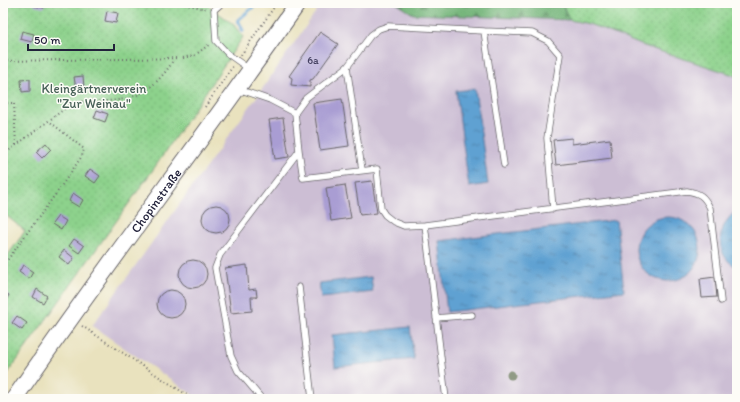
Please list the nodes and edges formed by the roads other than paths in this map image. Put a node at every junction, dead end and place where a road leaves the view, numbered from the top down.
1 (222, 3) edge
2 (298, 3) edge
3 (484, 32) junction
4 (347, 67) junction
5 (250, 71) junction
6 (238, 89) junction
7 (295, 113) junction
8 (299, 151) junction
9 (504, 165) dead end
10 (362, 170) junction
11 (553, 209) junction
12 (425, 225) junction
13 (299, 287) dead end
14 (721, 301) dead end
15 (472, 315) dead end
16 (436, 318) junction
17 (14, 399) edge
18 (262, 399) edge
19 (312, 399) edge
20 (446, 399) edge

1 - 5 lane
2 - 5 main road, Chopinstraße
3 - 4 lane
3 - 9 lane
3 - 11 lane
4 - 7 lane
4 - 10 lane
5 - 6 main road, Chopinstraße
6 - 7 lane
6 - 17 main road, Chopinstraße
7 - 8 lane
8 - 10 lane
8 - 18 lane
10 - 12 lane
11 - 12 lane
11 - 14 lane
12 - 16 lane
13 - 19 lane
15 - 16 lane
16 - 20 lane

